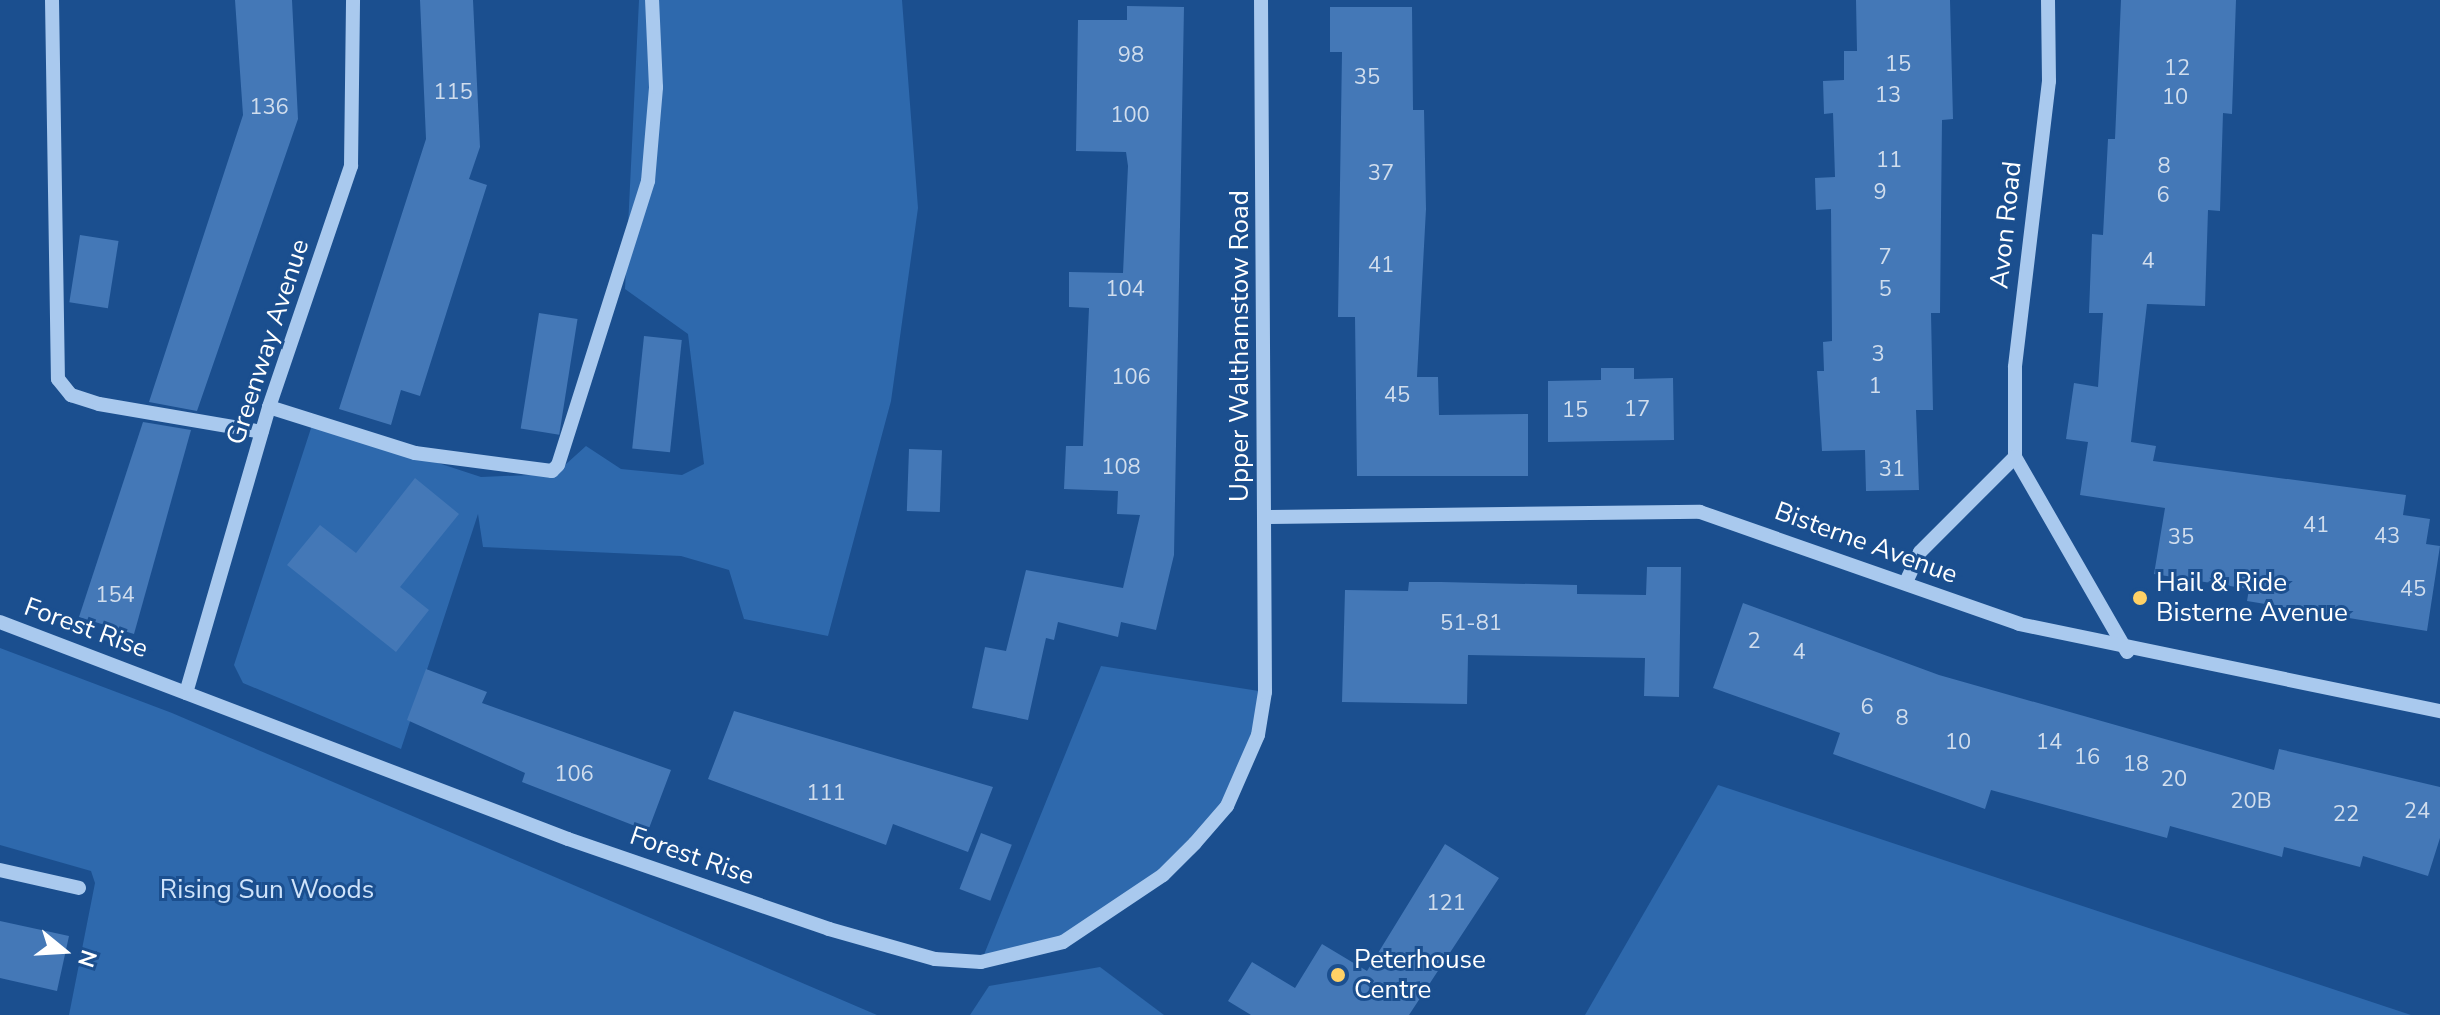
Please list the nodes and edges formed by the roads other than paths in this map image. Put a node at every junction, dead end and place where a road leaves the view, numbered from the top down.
1 (52, 0) edge
2 (353, 0) edge
3 (652, 0) edge
4 (1261, 0) edge
5 (2048, 0) edge
6 (269, 407) junction
7 (262, 432) junction
8 (2015, 457) junction
9 (1265, 517) junction
10 (1906, 582) junction
11 (0, 622) edge
12 (2127, 652) junction
13 (1265, 692) joint
14 (186, 693) junction
15 (2440, 711) edge
16 (0, 870) edge
17 (79, 888) dead end

1 - 7 street
2 - 6 street, Greenway Avenue
3 - 6 street
4 - 9 street, Upper Walthamstow Road
5 - 8 street, Avon Road
6 - 7 street, Greenway Avenue
7 - 14 street, Greenway Avenue
8 - 10 street
8 - 12 street, Avon Road
9 - 10 street, Bisterne Avenue
9 - 13 street, Upper Walthamstow Road
10 - 12 street, Bisterne Avenue
11 - 14 street, Forest Rise
12 - 15 street, Bisterne Avenue
13 - 14 street, Forest Rise
16 - 17 street

